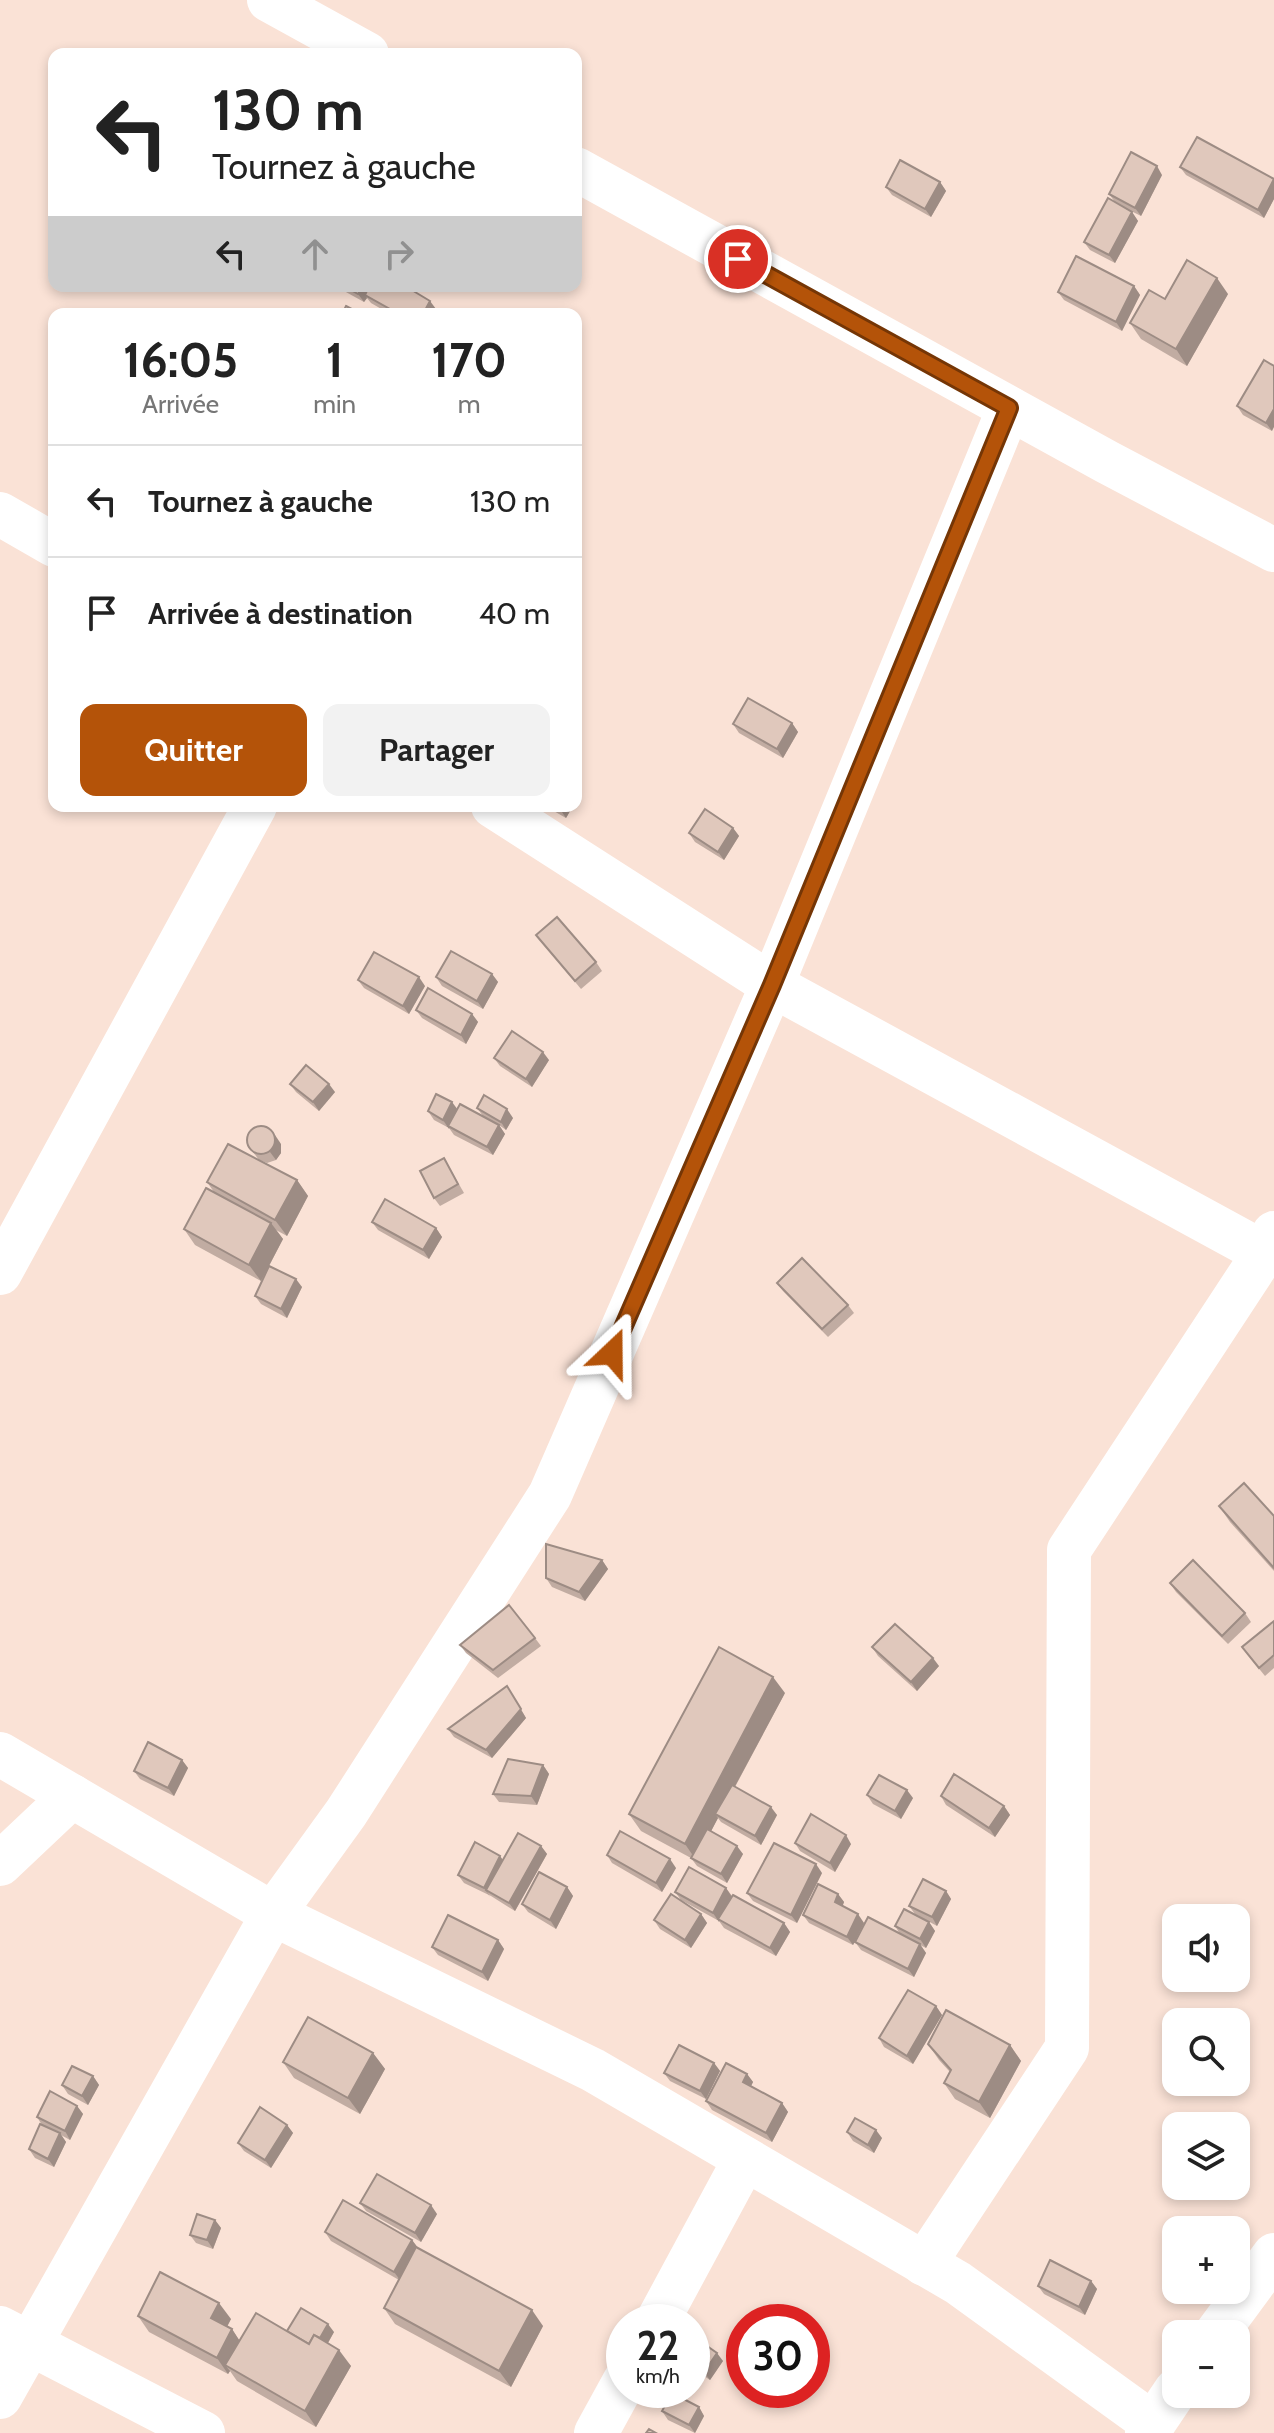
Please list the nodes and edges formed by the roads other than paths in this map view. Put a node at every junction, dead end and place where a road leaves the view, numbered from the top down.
1 (269, 0) edge
2 (356, 48) edge
3 (582, 172) edge
4 (1009, 408) junction
5 (0, 514) edge
6 (48, 542) edge
7 (1274, 550) edge
8 (252, 812) edge
9 (502, 812) edge
10 (772, 985) junction
11 (1269, 1243) edge
12 (0, 1273) edge
13 (0, 1754) edge
14 (72, 1796) junction
15 (0, 1864) edge
16 (273, 1914) junction
17 (745, 2159) junction
18 (1274, 2255) edge
19 (924, 2264) junction
20 (667, 2304) edge
21 (1226, 2320) edge
22 (16, 2336) edge
23 (0, 2397) edge
24 (610, 2408) edge
25 (1158, 2415) edge
26 (203, 2433) edge
27 (596, 2433) edge

1 - 2 street
3 - 4 street
4 - 7 street
4 - 10 street
5 - 6 street
8 - 12 street
9 - 10 street
10 - 11 street
10 - 16 street
11 - 19 street
13 - 14 street
14 - 15 street
14 - 16 street
16 - 17 street
16 - 22 street
17 - 19 street
17 - 20 street
18 - 21 street
19 - 25 street
22 - 23 street
22 - 26 street
24 - 27 street

